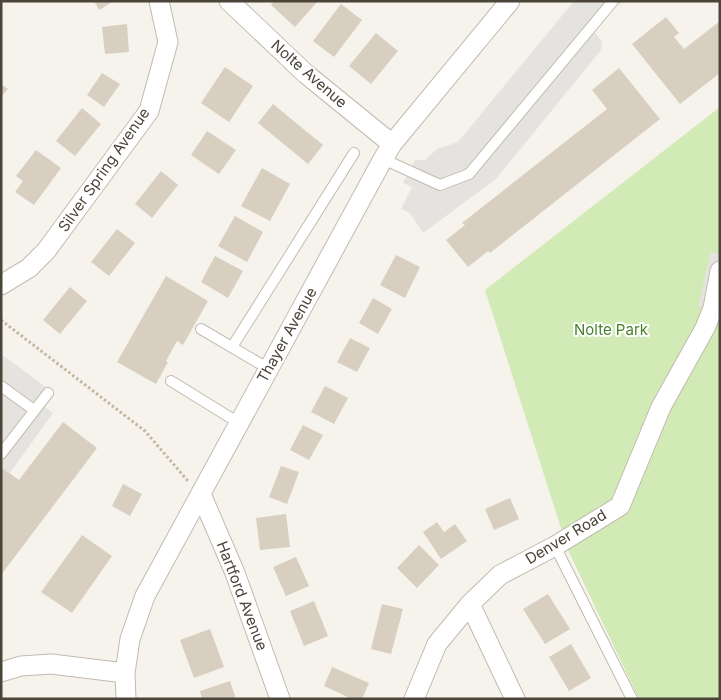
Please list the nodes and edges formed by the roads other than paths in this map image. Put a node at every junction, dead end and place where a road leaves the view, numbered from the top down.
1 (159, 1) edge
2 (229, 1) edge
3 (510, 1) edge
4 (613, 1) edge
5 (387, 152) junction
6 (354, 153) dead end
7 (720, 271) edge
8 (1, 285) edge
9 (201, 329) dead end
10 (232, 347) junction
11 (269, 368) junction
12 (171, 381) dead end
13 (1, 386) edge
14 (48, 393) dead end
15 (34, 410) junction
16 (239, 423) junction
17 (1, 454) edge
18 (201, 494) junction
19 (556, 546) junction
20 (470, 604) junction
21 (1, 672) edge
22 (125, 674) junction
23 (126, 699) edge
24 (280, 699) edge
25 (414, 699) edge
26 (515, 699) edge
27 (632, 699) edge

1 - 8 street, Silver Spring Avenue
2 - 5 street, Nolte Avenue
3 - 5 street, Thayer Avenue
4 - 5 lane
5 - 11 street, Thayer Avenue
6 - 10 lane
7 - 19 street, Denver Road
9 - 10 lane
10 - 11 lane
11 - 16 street, Thayer Avenue
12 - 16 lane
13 - 15 lane
14 - 15 lane
15 - 17 lane
16 - 18 street, Thayer Avenue
18 - 22 street, Thayer Avenue
18 - 24 street, Hartford Avenue
19 - 20 street, Denver Road
19 - 27 lane
20 - 25 street, Denver Road
20 - 26 street
21 - 22 street
22 - 23 street, Thayer Avenue

